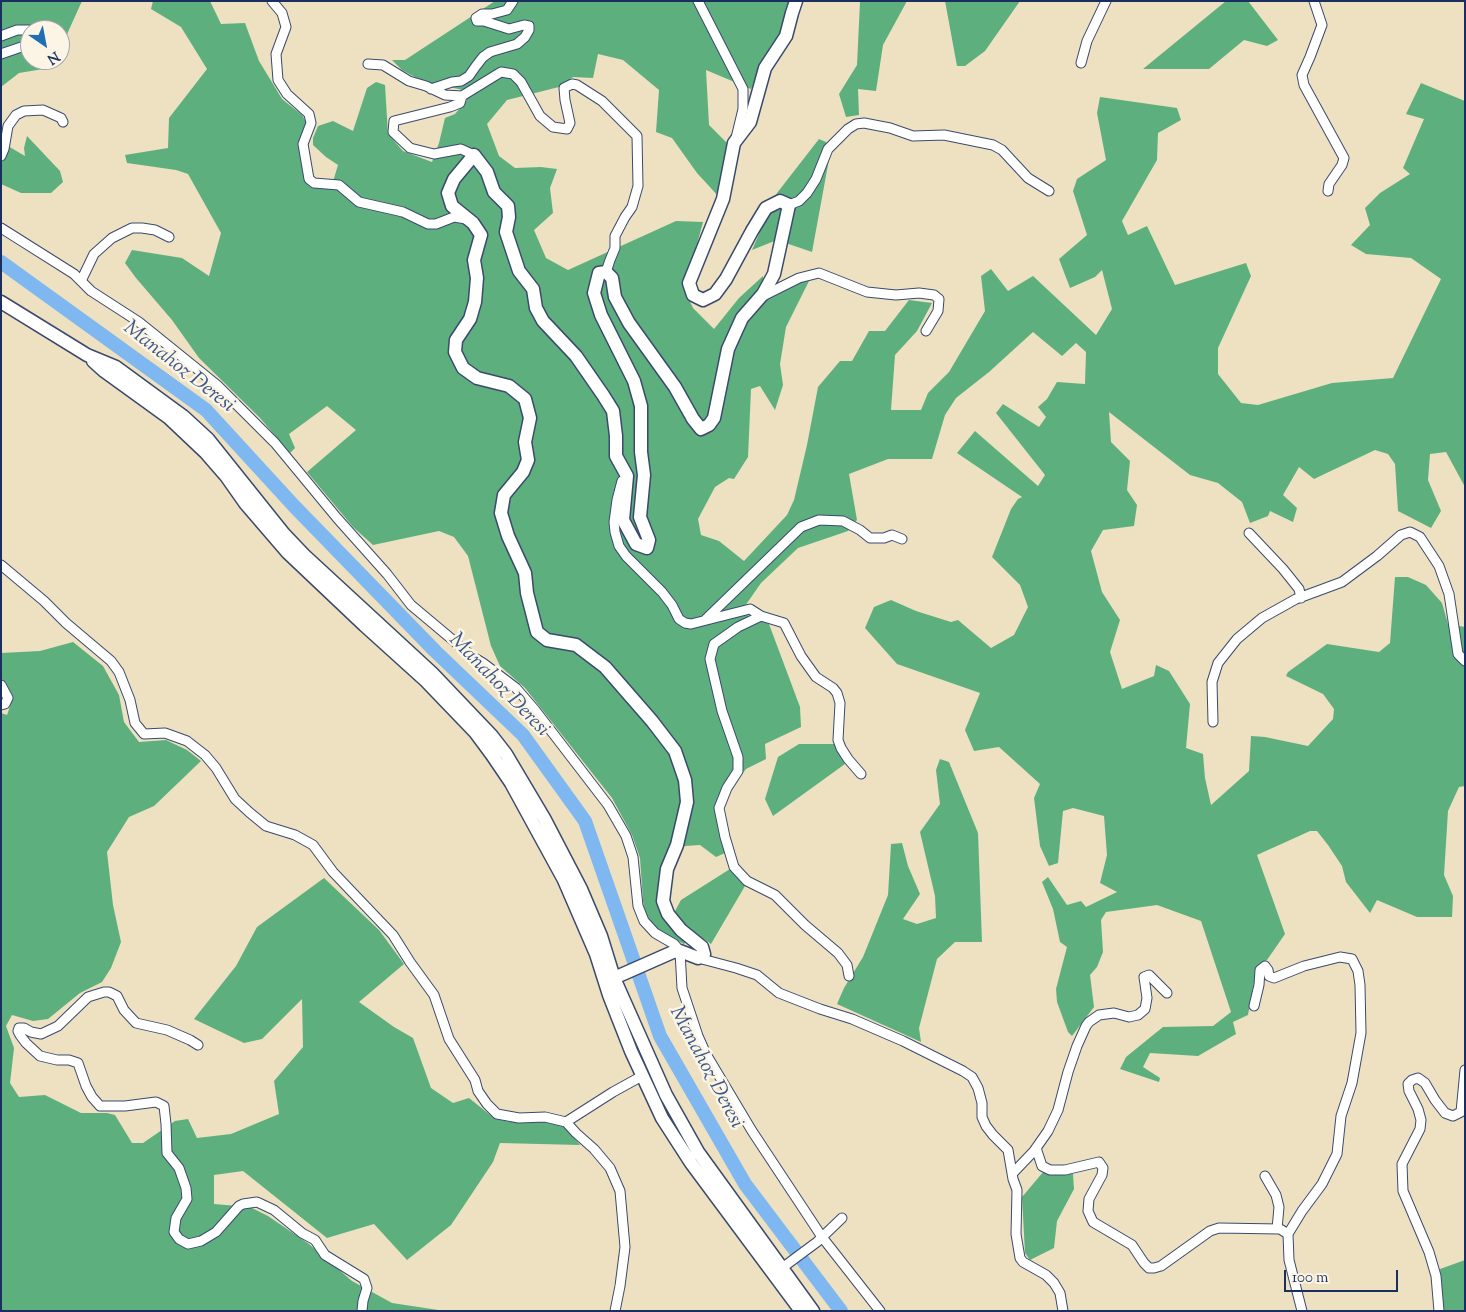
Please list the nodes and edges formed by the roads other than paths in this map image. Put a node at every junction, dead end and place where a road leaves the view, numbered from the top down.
1 (272, 1) edge
2 (513, 1) edge
3 (698, 1) edge
4 (796, 1) edge
5 (1106, 1) edge
6 (1314, 1) edge
7 (20, 30) edge
8 (1, 36) edge
9 (20, 47) edge
10 (1, 54) edge
11 (1081, 62) dead end
12 (368, 64) dead end
13 (431, 89) junction
14 (462, 96) junction
15 (63, 122) dead end
16 (734, 143) junction
17 (474, 154) junction
18 (1, 156) edge
19 (1049, 191) dead end
20 (1328, 191) dead end
21 (789, 205) junction
22 (469, 219) junction
23 (1, 228) edge
24 (168, 237) dead end
25 (606, 272) junction
26 (81, 281) junction
27 (760, 298) junction
28 (1, 302) edge
29 (926, 331) dead end
30 (621, 466) junction
31 (1249, 532) dead end
32 (902, 539) dead end
33 (1, 566) edge
34 (1300, 598) junction
35 (761, 616) junction
36 (705, 621) junction
37 (1465, 661) edge
38 (1, 685) edge
39 (1, 705) edge
40 (1214, 722) dead end
41 (860, 774) dead end
42 (677, 952) junction
43 (698, 958) junction
44 (849, 976) dead end
45 (614, 978) junction
46 (1167, 993) dead end
47 (1254, 1006) dead end
48 (198, 1046) dead end
49 (1465, 1070) edge
50 (642, 1076) junction
51 (566, 1122) junction
52 (1036, 1148) junction
53 (1012, 1174) junction
54 (1265, 1176) dead end
55 (842, 1218) dead end
56 (1277, 1229) junction
57 (1288, 1234) junction
58 (819, 1239) junction
59 (784, 1267) junction
60 (362, 1311) edge
61 (615, 1311) edge
62 (801, 1311) edge
63 (813, 1311) edge
64 (880, 1311) edge
65 (1063, 1311) edge
66 (1302, 1311) edge
67 (1439, 1311) edge

1 - 22 street
2 - 13 street
3 - 16 street
4 - 16 street
5 - 11 street
6 - 20 street
7 - 8 street
9 - 10 street
12 - 13 street
13 - 14 street
14 - 17 street
14 - 25 street
15 - 18 street
16 - 21 street
17 - 22 street
17 - 30 street
19 - 21 street
21 - 27 street
22 - 43 street
23 - 26 street
24 - 26 street
25 - 27 street
25 - 30 street
26 - 42 street
27 - 29 street
28 - 45 street
30 - 36 street
31 - 34 street
32 - 36 street
33 - 51 street
34 - 37 street
34 - 40 street
35 - 36 street
35 - 41 street
35 - 44 street
38 - 39 street
42 - 43 street
42 - 45 street
42 - 58 street
43 - 53 street
45 - 50 street
45 - 59 street
46 - 52 street
47 - 57 street
48 - 60 street
49 - 67 street
50 - 51 street
50 - 62 street
51 - 61 street
52 - 53 street
52 - 56 street
53 - 65 street
54 - 56 street
55 - 58 street
56 - 57 street
57 - 66 street
58 - 59 street
58 - 64 street
59 - 63 street

